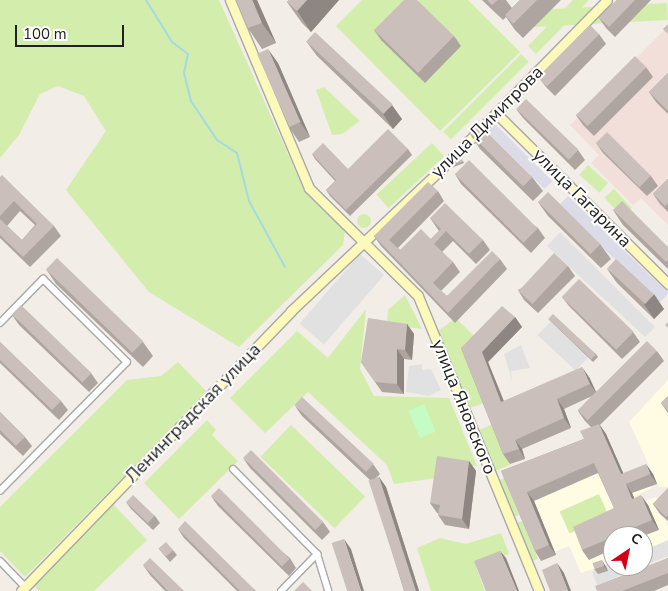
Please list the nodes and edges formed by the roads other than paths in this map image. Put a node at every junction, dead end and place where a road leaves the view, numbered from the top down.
1 (230, 0) edge
2 (607, 0) edge
3 (496, 113) junction
4 (363, 241) junction
5 (668, 284) edge
6 (0, 323) edge
7 (233, 469) dead end
8 (0, 491) edge
9 (317, 554) junction
10 (0, 561) edge
11 (22, 589) edge
12 (281, 591) edge
13 (328, 591) edge
14 (539, 591) edge

1 - 4 street, улица Яновского
2 - 3 street, улица Димитрова
3 - 4 street, улица Димитрова
3 - 5 street, улица Гагарина
4 - 11 street, Ленинградская улица
4 - 14 street, улица Яновского
6 - 8 street
7 - 9 street
9 - 12 street
9 - 13 street
10 - 11 street, Ленинградская улица

